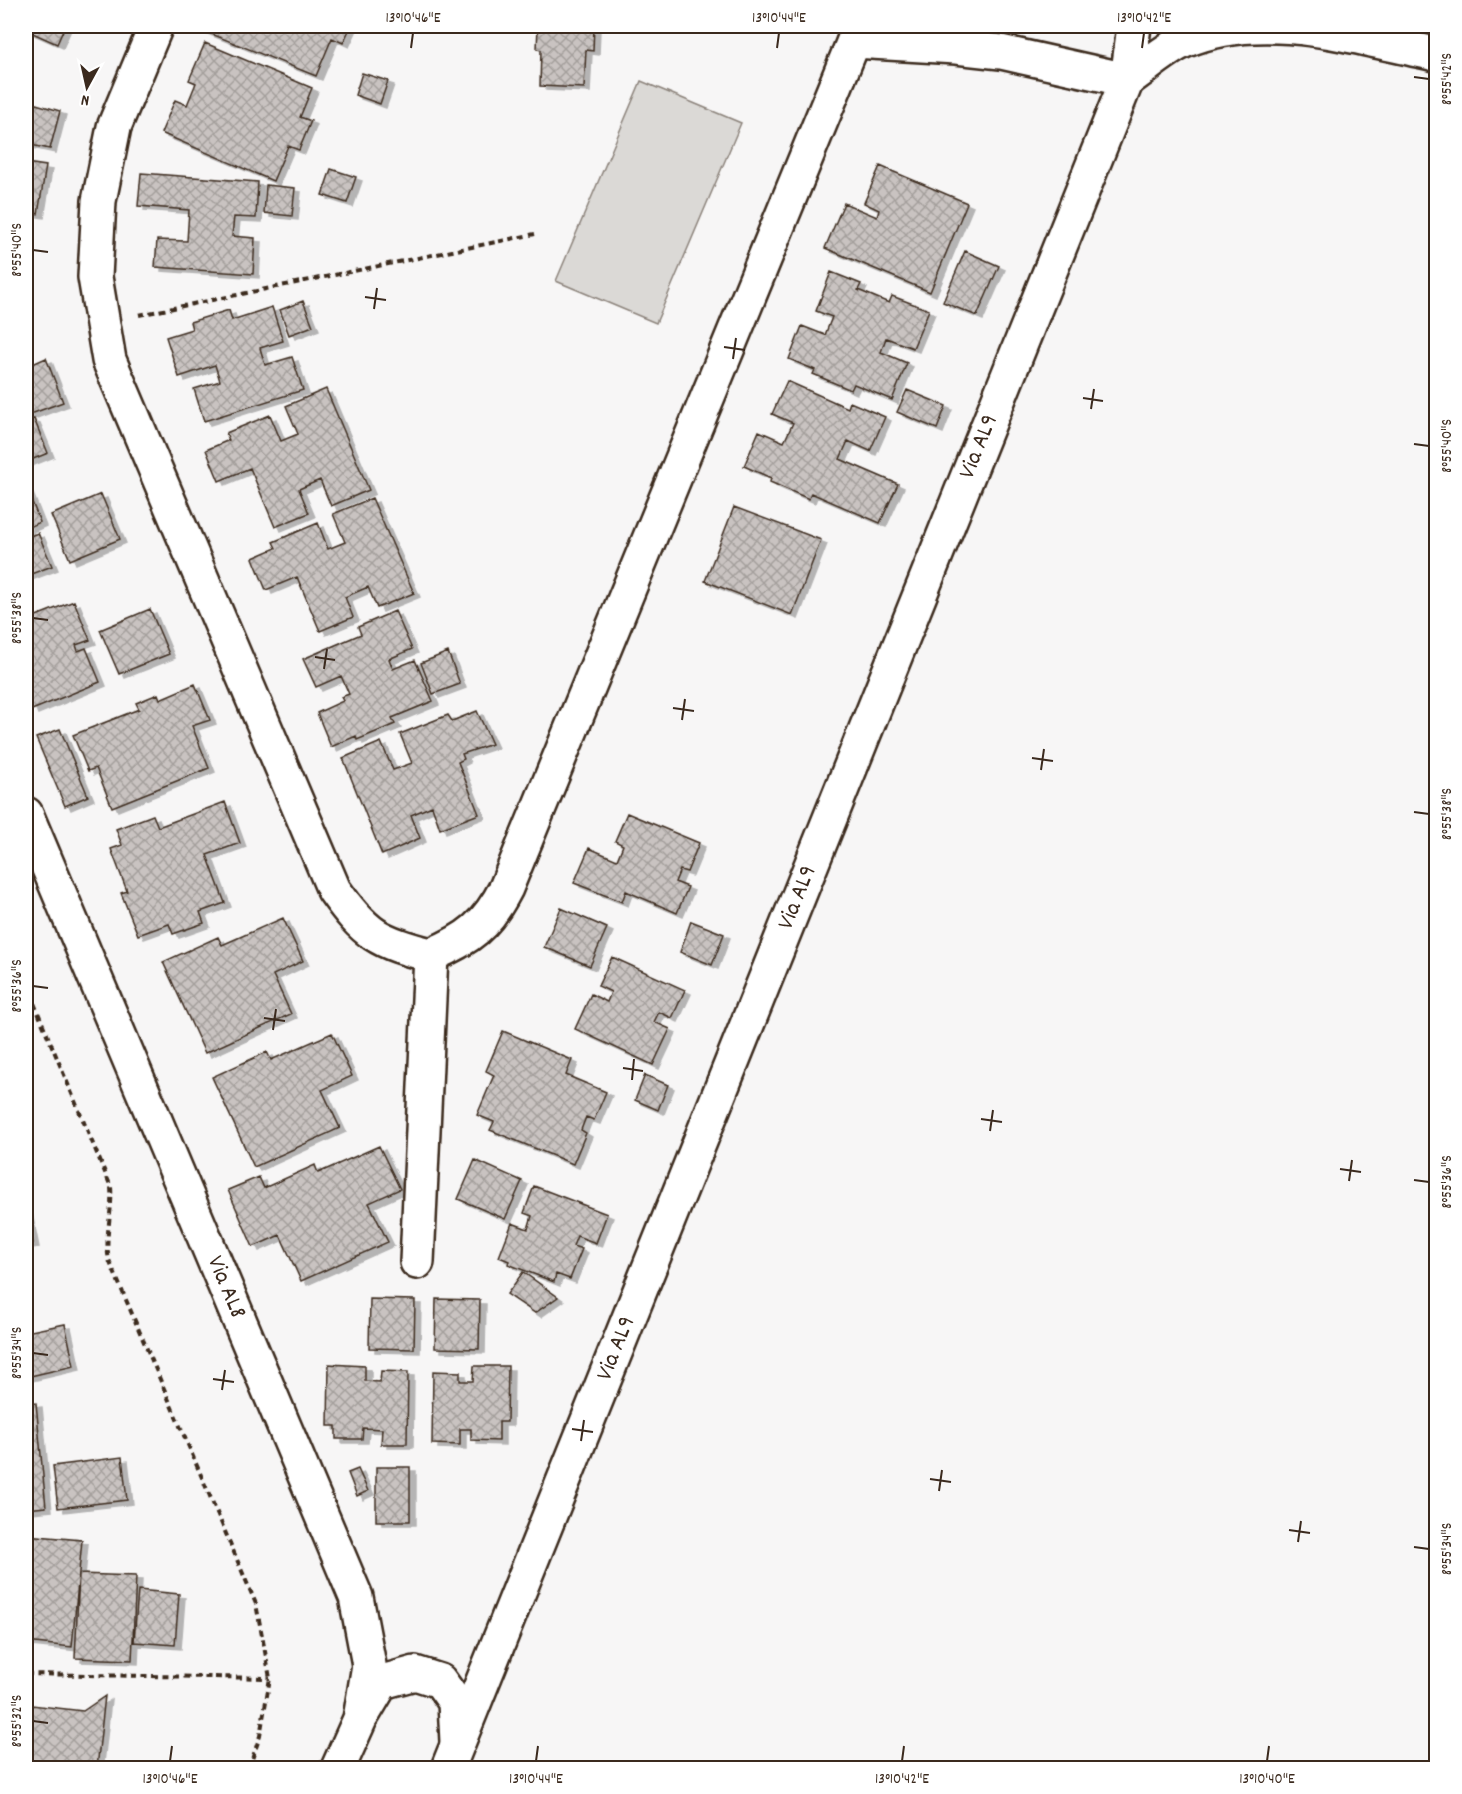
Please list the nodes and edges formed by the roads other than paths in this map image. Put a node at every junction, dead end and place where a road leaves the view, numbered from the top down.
1 (156, 26) edge
2 (1134, 26) edge
3 (857, 33) edge
4 (1437, 54) edge
5 (1127, 80) junction
6 (26, 814) edge
7 (26, 854) edge
8 (59, 892) junction
9 (431, 954) junction
10 (417, 1262) dead end
11 (360, 1719) junction
12 (452, 1758) edge
13 (338, 1768) edge

1 - 9 street
2 - 5 street, Via AL9
3 - 5 street
3 - 9 street
4 - 5 street
5 - 12 street, Via AL9
6 - 8 street, Via AL8
7 - 8 street
8 - 11 street, Via AL8
9 - 10 street
11 - 12 street
11 - 13 street, Via AL8

